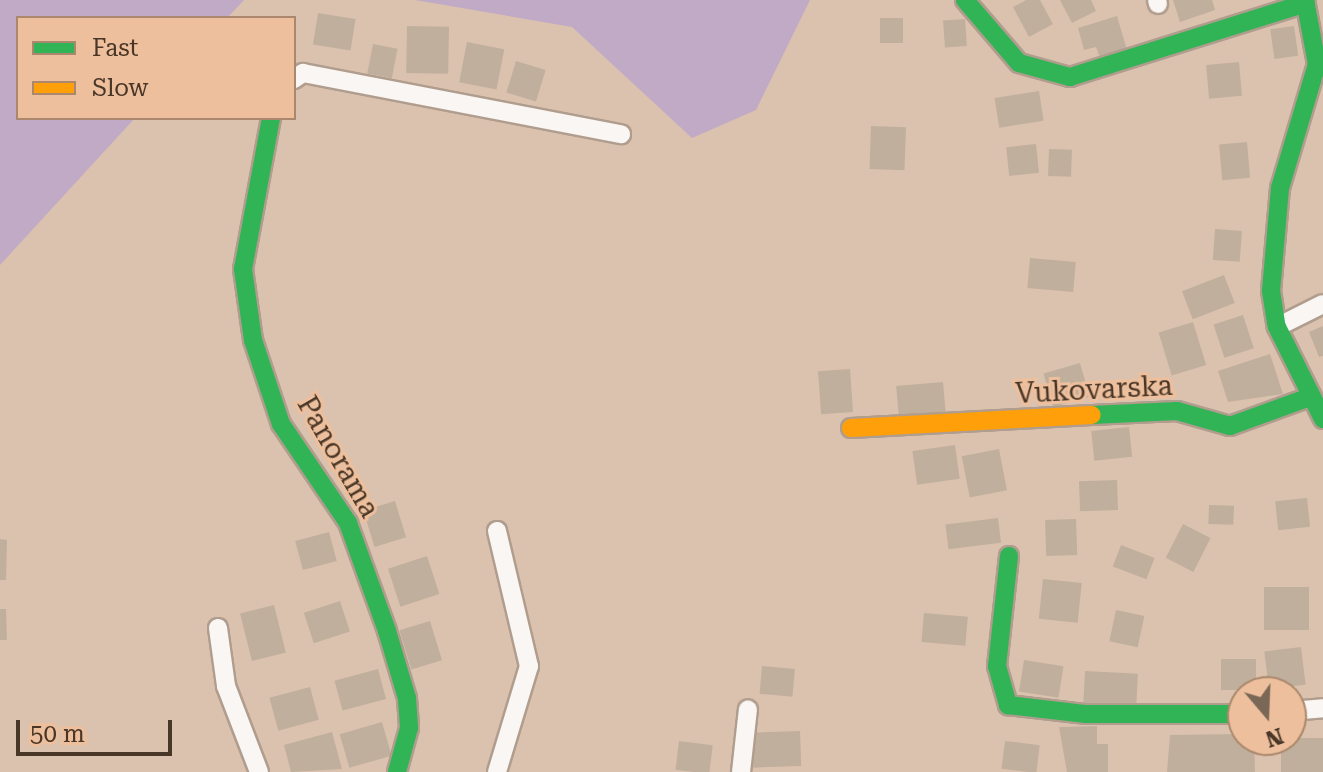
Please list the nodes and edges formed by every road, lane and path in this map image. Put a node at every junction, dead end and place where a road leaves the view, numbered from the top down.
1 (965, 0) edge
2 (1305, 2) edge
3 (296, 78) edge
4 (271, 120) edge
5 (621, 134) dead end
6 (1323, 304) edge
7 (1277, 327) junction
8 (1307, 398) junction
9 (1323, 418) edge
10 (851, 428) dead end
11 (497, 531) dead end
12 (1009, 556) dead end
13 (218, 628) dead end
14 (748, 709) dead end
15 (1227, 714) edge
16 (259, 772) edge
17 (397, 772) edge
18 (497, 772) edge
19 (741, 772) edge

1 - 2 street
2 - 7 street
3 - 5 street
4 - 17 street, Panorama
6 - 7 street
7 - 8 street
8 - 9 street
8 - 10 street, Vukovarska
11 - 18 street
12 - 15 street
13 - 16 street
14 - 19 street

